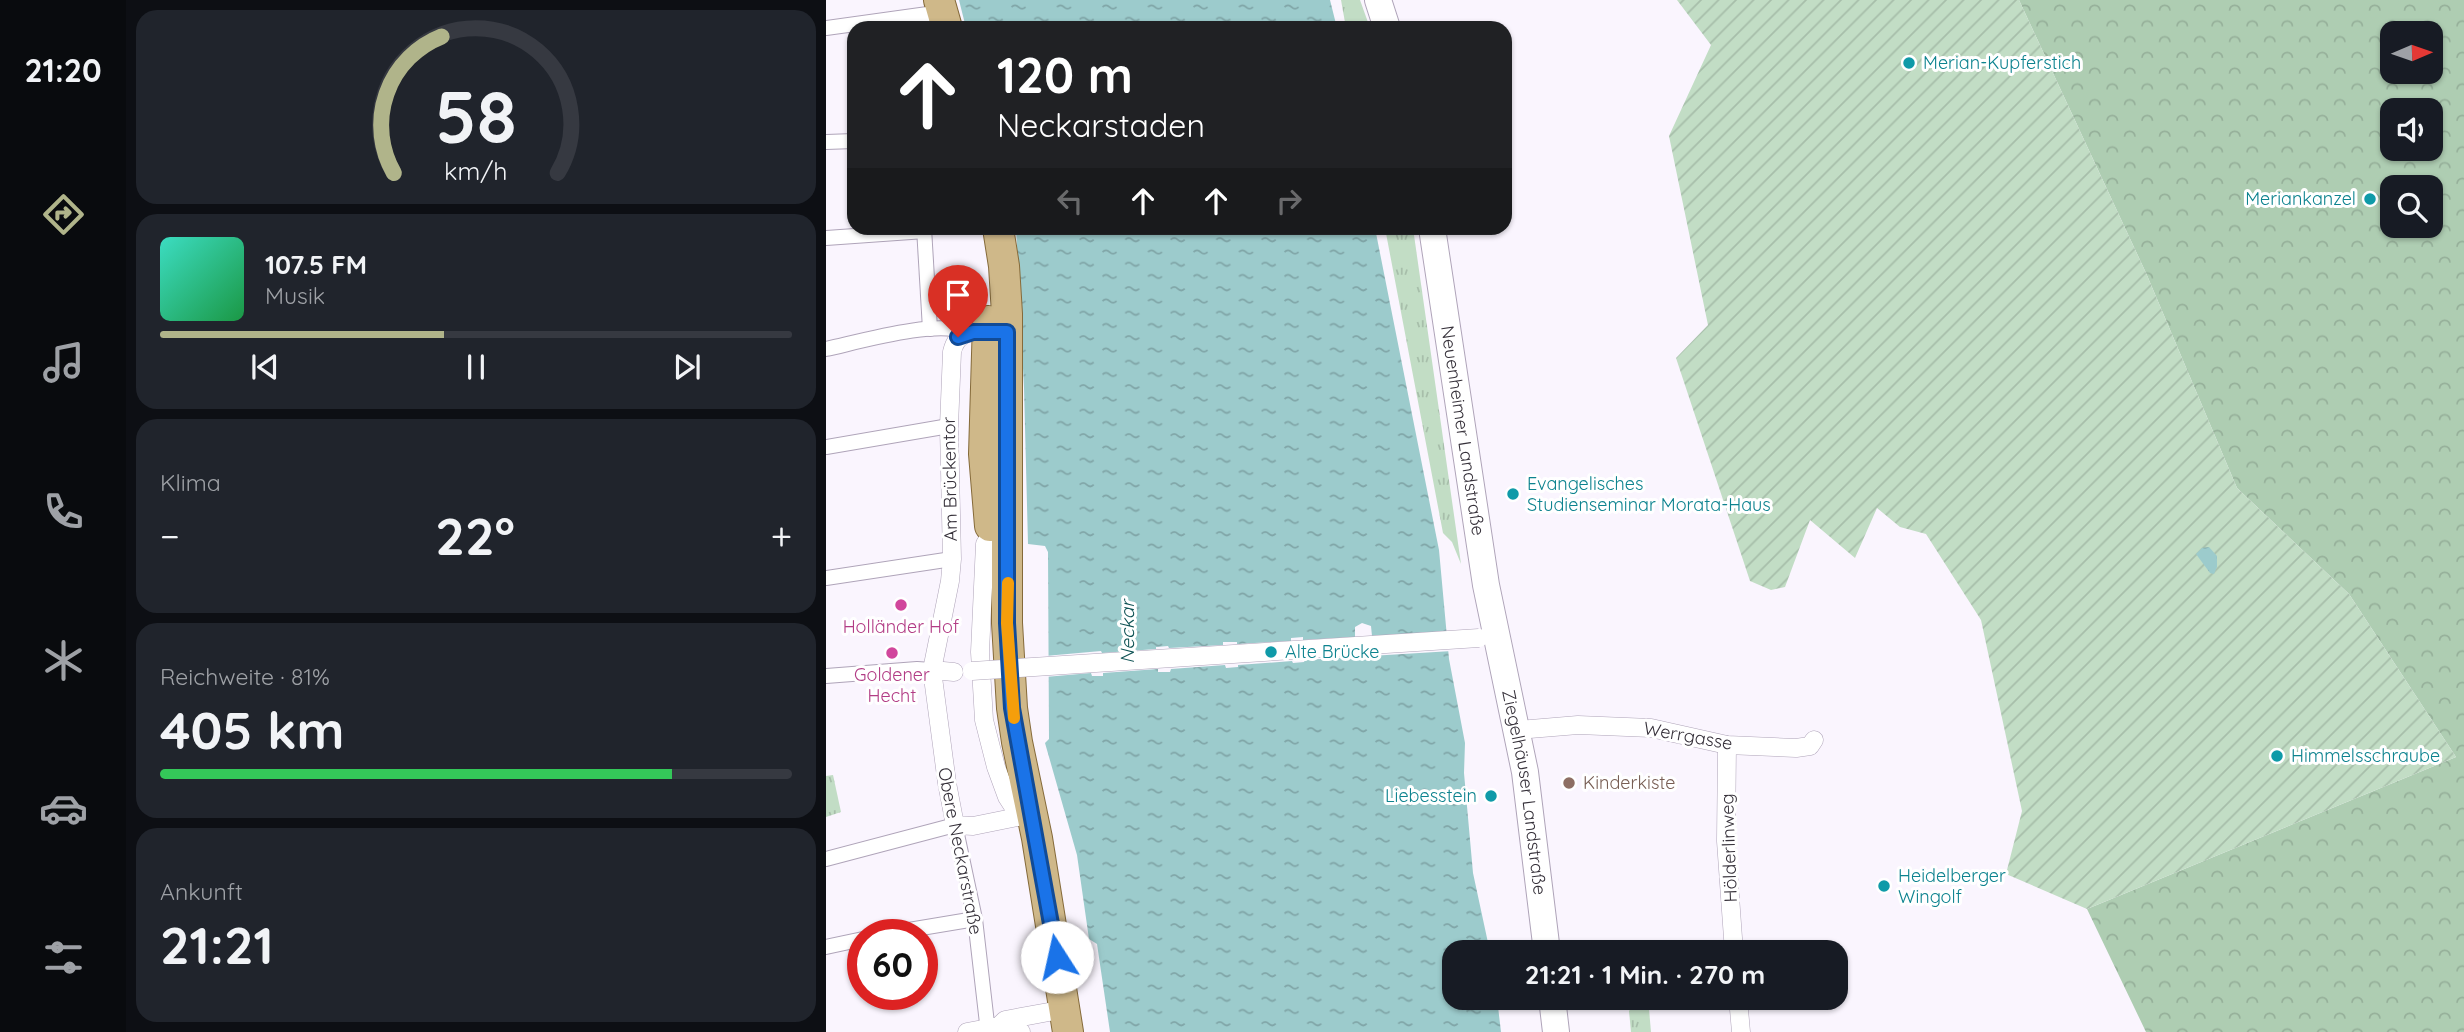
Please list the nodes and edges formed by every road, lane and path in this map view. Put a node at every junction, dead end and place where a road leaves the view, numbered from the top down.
1 (1378, 0) edge
2 (943, 13) edge
3 (903, 20) edge
4 (1385, 21) edge
5 (847, 26) edge
6 (826, 28) edge
7 (847, 141) edge
8 (826, 142) edge
9 (859, 235) edge
10 (925, 235) edge
11 (988, 235) edge
12 (999, 235) edge
13 (1433, 235) edge
14 (826, 238) edge
15 (924, 330) junction
16 (986, 332) junction
17 (826, 349) edge
18 (941, 427) junction
19 (826, 447) edge
20 (991, 535) junction
21 (952, 559) junction
22 (826, 578) edge
23 (1007, 623) junction
24 (1487, 636) junction
25 (924, 670) junction
26 (826, 676) edge
27 (1517, 730) junction
28 (1814, 740) dead end
29 (1727, 744) junction
30 (1032, 814) junction
31 (957, 834) junction
32 (826, 859) edge
33 (975, 919) junction
34 (938, 925) edge
35 (1546, 940) edge
36 (1733, 940) edge
37 (847, 942) edge
38 (826, 947) edge
39 (1553, 1010) edge
40 (1739, 1010) edge
41 (1067, 1021) edge
42 (992, 1029) edge
43 (967, 1032) edge
44 (1021, 1032) edge
45 (1556, 1032) edge
46 (1741, 1032) edge

1 - 4 main road
2 - 3 street
5 - 6 street
7 - 8 street
9 - 14 street
10 - 15 street
11 - 16 main road
12 - 16 main road
13 - 24 main road, Neuenheimer Landstraße
15 - 16 street
15 - 17 street
16 - 18 street, Am Brückentor
16 - 20 main road
16 - 23 main road
18 - 19 street
18 - 21 street, Am Brückentor
20 - 23 main road
20 - 30 street
21 - 22 street
21 - 25 street, Am Brückentor
23 - 30 main road
24 - 25 street, bridge
24 - 27 main road, Ziegelhäuser Landstraße
25 - 26 street
25 - 31 street, Obere Neckarstraße
27 - 29 street, Werrgasse
27 - 35 main road, Ziegelhäuser Landstraße
28 - 29 street, Werrgasse
29 - 36 street, Hölderlinweg
30 - 31 street
30 - 41 main road
31 - 32 street
31 - 33 street, Obere Neckarstraße
33 - 34 street
33 - 42 street, Obere Neckarstraße
37 - 38 street
39 - 45 main road
40 - 46 street
41 - 42 street
42 - 43 street
42 - 44 street

